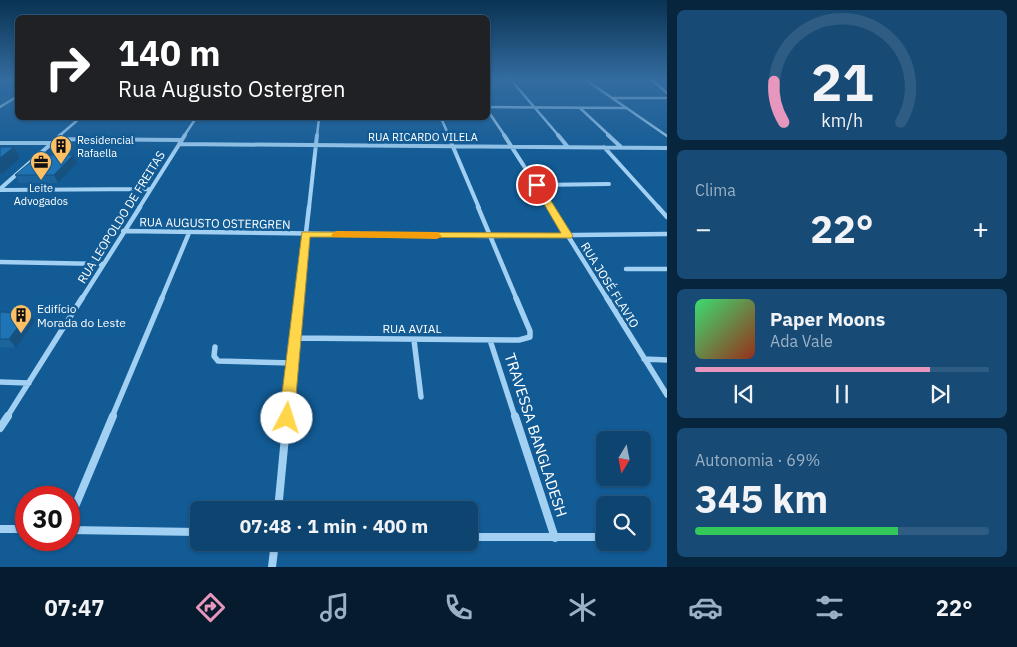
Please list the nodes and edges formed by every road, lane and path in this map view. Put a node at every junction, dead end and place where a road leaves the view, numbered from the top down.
1 (534, 107) junction
2 (579, 108) junction
3 (627, 108) joint
4 (490, 109) edge
5 (490, 112) edge
6 (78, 120) edge
7 (195, 120) edge
8 (319, 120) edge
9 (443, 120) edge
10 (667, 136) edge
11 (56, 139) junction
12 (180, 142) junction
13 (0, 143) edge
14 (52, 143) junction
15 (316, 145) junction
16 (453, 146) junction
17 (512, 146) junction
18 (567, 146) junction
19 (604, 147) junction
20 (621, 147) junction
21 (667, 148) edge
22 (609, 184) dead end
23 (537, 185) junction
24 (150, 189) junction
25 (0, 190) edge
26 (667, 217) edge
27 (123, 232) junction
28 (189, 232) junction
29 (305, 234) junction
30 (667, 234) edge
31 (491, 236) junction
32 (568, 236) junction
33 (0, 262) edge
34 (103, 264) junction
35 (626, 269) dead end
36 (667, 269) edge
37 (294, 338) junction
38 (414, 340) junction
39 (490, 340) junction
40 (215, 347) dead end
41 (644, 359) junction
42 (667, 360) edge
43 (292, 363) junction
44 (0, 382) edge
45 (29, 383) junction
46 (667, 395) edge
47 (421, 397) dead end
48 (0, 428) edge
49 (80, 495) edge
50 (279, 501) edge
51 (0, 529) edge
52 (15, 529) edge
53 (80, 530) edge
54 (190, 532) edge
55 (478, 537) edge
56 (596, 537) edge
57 (555, 538) junction
58 (274, 551) edge
59 (272, 567) edge

1 - 2 street
1 - 4 street
1 - 18 street
2 - 3 street
2 - 20 street
3 - 10 street
5 - 17 street, RUA JOSÉ FLAVIO
6 - 11 street
7 - 12 street, RUA LEOPOLDO DE FREITAS
8 - 15 street
9 - 16 street
11 - 12 street, RUA RICARDO VILELA
11 - 14 street
12 - 15 street, RUA RICARDO VILELA
12 - 24 street, RUA LEOPOLDO DE FREITAS
13 - 14 street
14 - 25 street
15 - 16 street, RUA RICARDO VILELA
15 - 29 street
16 - 17 street, RUA RICARDO VILELA
16 - 31 street
17 - 18 street, RUA RICARDO VILELA
17 - 23 street, RUA JOSÉ FLAVIO
18 - 19 street, RUA RICARDO VILELA
19 - 20 street, RUA RICARDO VILELA
19 - 26 street
20 - 21 street, RUA RICARDO VILELA
22 - 23 street
23 - 32 street, RUA JOSÉ FLAVIO
24 - 25 street
24 - 27 street, RUA LEOPOLDO DE FREITAS
27 - 28 street, RUA AUGUSTO OSTERGREN
27 - 34 street, RUA LEOPOLDO DE FREITAS
28 - 29 street, RUA AUGUSTO OSTERGREN
28 - 49 street
29 - 31 street, RUA AUGUSTO OSTERGREN
29 - 37 street
30 - 32 street, RUA AUGUSTO OSTERGREN
31 - 32 street, RUA AUGUSTO OSTERGREN
31 - 39 street, RUA AVIAL
32 - 41 street, RUA JOSÉ FLAVIO
33 - 34 street
34 - 45 street, RUA LEOPOLDO DE FREITAS
35 - 36 street
37 - 38 street, RUA AVIAL
37 - 43 street
38 - 39 street, RUA AVIAL
38 - 47 street
39 - 57 street, TRAVESSA BANGLADESH
40 - 43 street
41 - 42 street
41 - 46 street, RUA JOSÉ FLAVIO
43 - 50 street
44 - 45 street
45 - 48 street, RUA LEOPOLDO DE FREITAS
51 - 52 street
53 - 54 street
55 - 57 street
56 - 57 street
58 - 59 street

